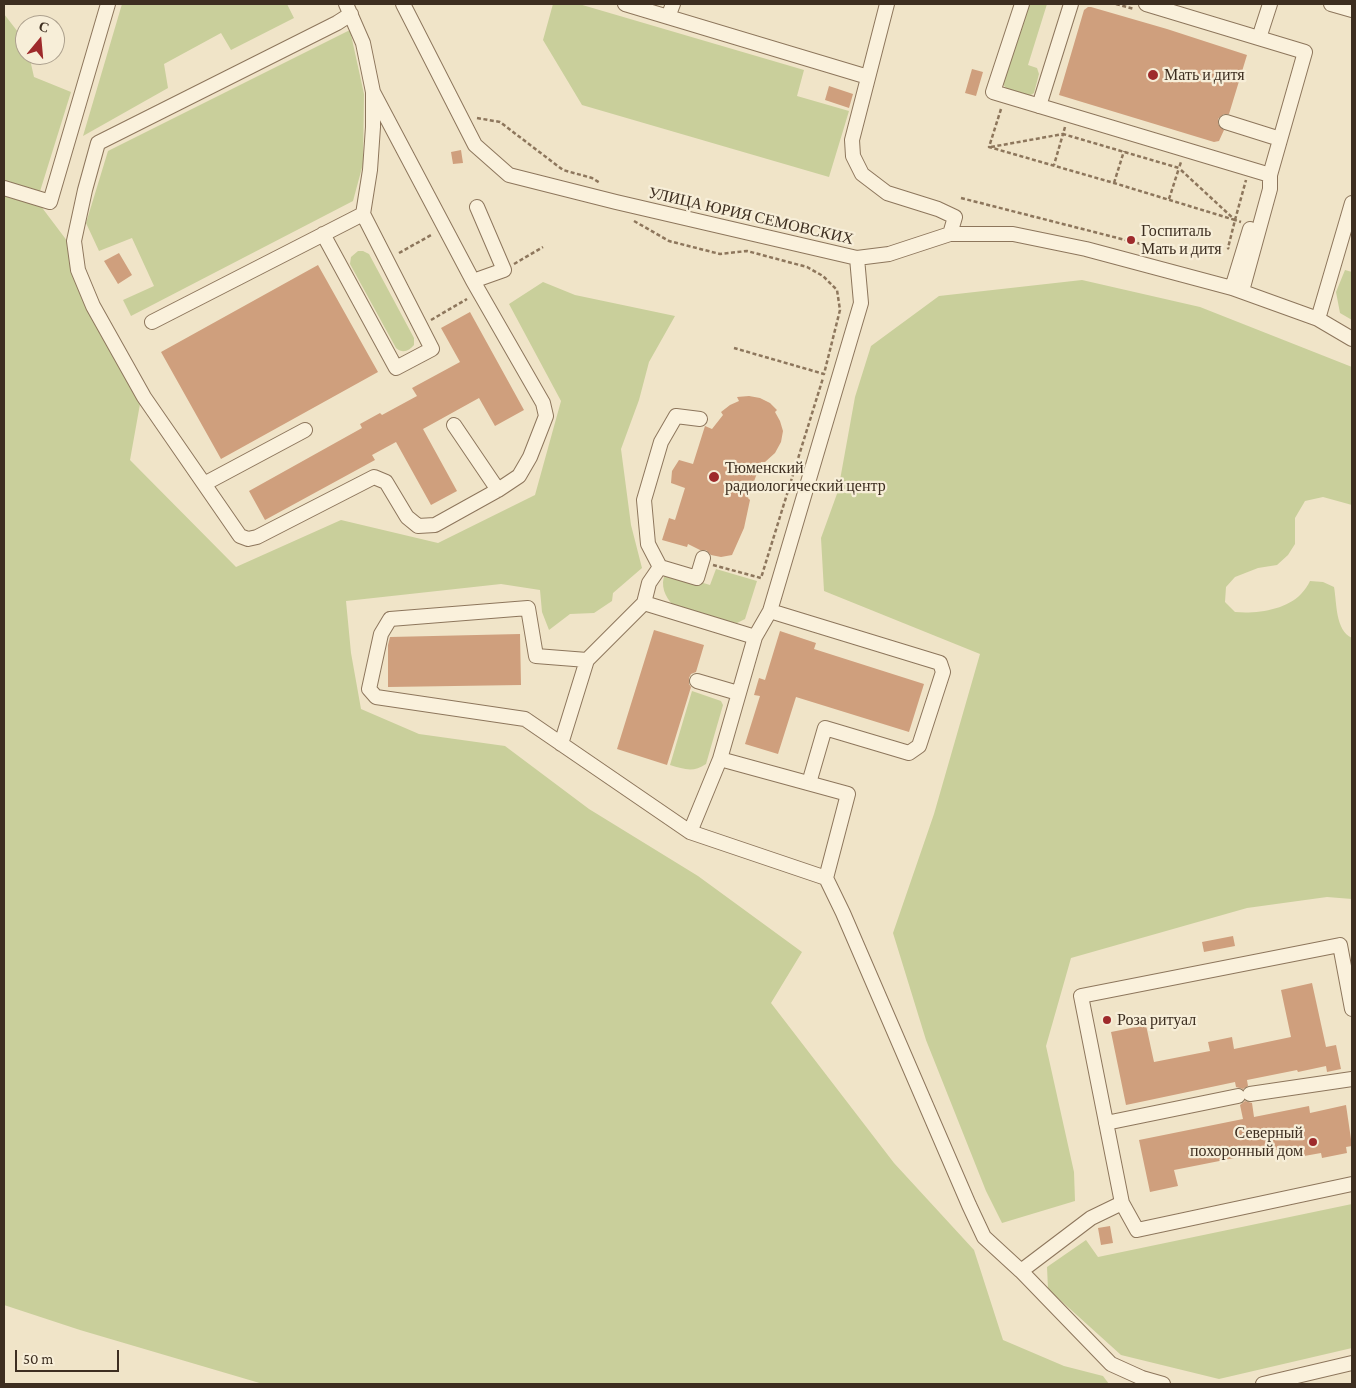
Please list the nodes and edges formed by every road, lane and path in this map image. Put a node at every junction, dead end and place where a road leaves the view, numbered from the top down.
1 (108, 4) edge
2 (403, 4) edge
3 (625, 4) edge
4 (887, 4) edge
5 (1022, 4) edge
6 (1071, 4) edge
7 (1146, 4) edge
8 (1270, 4) edge
9 (1331, 4) edge
10 (348, 9) edge
11 (670, 10) edge
12 (1352, 10) edge
13 (1259, 38) junction
14 (868, 77) junction
15 (373, 92) junction
16 (1002, 105) dead end
17 (1039, 106) junction
18 (1067, 122) dead end
19 (1226, 122) dead end
20 (1063, 134) junction
21 (1280, 139) junction
22 (989, 147) junction
23 (1124, 152) junction
24 (1183, 156) dead end
25 (1054, 165) junction
26 (1180, 169) junction
27 (1247, 175) dead end
28 (1270, 175) junction
29 (1114, 182) junction
30 (4, 188) edge
31 (961, 198) dead end
32 (1170, 200) junction
33 (1352, 203) edge
34 (477, 207) dead end
35 (363, 214) junction
36 (1235, 220) junction
37 (324, 234) junction
38 (950, 234) junction
39 (422, 240) dead end
40 (411, 246) dead end
41 (543, 247) dead end
42 (1231, 252) dead end
43 (1167, 256) dead end
44 (857, 258) junction
45 (504, 270) junction
46 (473, 281) junction
47 (1237, 290) junction
48 (461, 302) dead end
49 (445, 312) dead end
50 (1318, 318) junction
51 (152, 322) dead end
52 (1352, 339) edge
53 (824, 374) dead end
54 (700, 419) dead end
55 (454, 425) dead end
56 (305, 430) dead end
57 (204, 484) junction
58 (498, 490) junction
59 (703, 560) joint
60 (660, 567) junction
61 (644, 603) junction
62 (770, 611) junction
63 (756, 637) junction
64 (587, 660) junction
65 (697, 681) dead end
66 (738, 693) junction
67 (561, 744) junction
68 (720, 759) junction
69 (809, 783) junction
70 (690, 832) junction
71 (826, 878) junction
72 (1352, 1009) edge
73 (1352, 1079) edge
74 (1106, 1123) junction
75 (1352, 1184) edge
76 (1122, 1203) junction
77 (1021, 1271) junction
78 (1352, 1363) edge
79 (1163, 1384) edge
80 (1263, 1384) edge

1 - 30 street
2 - 44 street, УЛИЦА ЮРИЯ СЕМОВСКИХ
3 - 11 street
4 - 14 street
5 - 17 street
6 - 17 street
7 - 13 street
8 - 13 street
9 - 12 street
10 - 15 street
10 - 57 street
11 - 14 street
13 - 21 street
14 - 38 street
15 - 35 street
15 - 46 street
16 - 22 path
17 - 28 street
18 - 20 path
19 - 21 street
20 - 22 path
20 - 23 path
20 - 25 path
21 - 28 street
22 - 25 path
23 - 26 path
23 - 29 path
24 - 26 path
25 - 29 path
26 - 32 path
26 - 36 path
27 - 36 path
28 - 47 street
29 - 32 path
31 - 43 path
32 - 36 path
33 - 50 street
34 - 45 street
35 - 37 street
35 - 37 street
36 - 42 path
37 - 51 street
38 - 44 street, УЛИЦА ЮРИЯ СЕМОВСКИХ
38 - 47 street, УЛИЦА ЮРИЯ СЕМОВСКИХ
39 - 40 path
41 - 45 path
44 - 62 street
45 - 46 street
46 - 58 street
47 - 50 street, УЛИЦА ЮРИЯ СЕМОВСКИХ
48 - 49 path
50 - 52 street, УЛИЦА ЮРИЯ СЕМОВСКИХ
53 - 59 path
54 - 60 street
55 - 58 street
56 - 57 street
57 - 58 street
59 - 60 street
60 - 61 street
61 - 63 street
61 - 64 street
62 - 63 street
62 - 69 street
63 - 66 street
64 - 67 street
64 - 67 street
65 - 66 street
66 - 68 street
67 - 70 street
68 - 69 street
68 - 70 street
69 - 71 street
70 - 71 street
71 - 77 street
72 - 74 street
73 - 74 street
74 - 76 street
75 - 76 street
76 - 77 street
77 - 79 street
78 - 80 street

